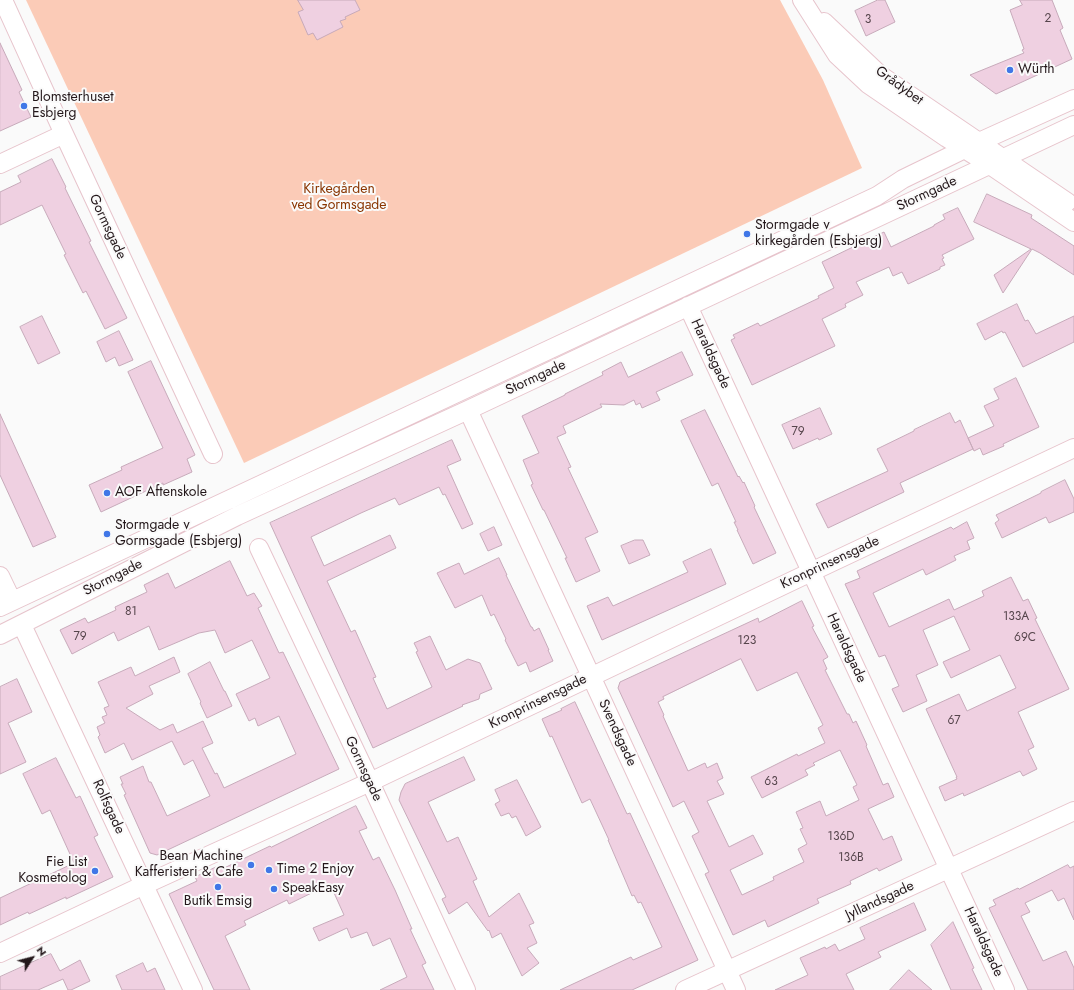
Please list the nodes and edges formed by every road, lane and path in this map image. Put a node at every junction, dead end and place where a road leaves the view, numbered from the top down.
1 (3, 0) edge
2 (802, 0) edge
3 (807, 0) edge
4 (1074, 99) edge
5 (1074, 112) edge
6 (1074, 126) edge
7 (64, 134) junction
8 (985, 154) junction
9 (0, 164) edge
10 (1074, 207) edge
11 (1074, 222) edge
12 (688, 306) junction
13 (468, 410) junction
14 (1074, 448) edge
15 (213, 454) dead end
16 (259, 548) dead end
17 (811, 572) junction
18 (0, 576) edge
19 (6, 604) edge
20 (22, 625) junction
21 (0, 635) edge
22 (591, 676) junction
23 (370, 782) junction
24 (1074, 811) edge
25 (949, 869) junction
26 (144, 885) junction
27 (0, 953) edge
28 (727, 971) junction
29 (193, 990) edge
30 (466, 990) edge
31 (685, 990) edge
32 (736, 990) edge
33 (1005, 990) edge

1 - 7 street, Gormsgade
2 - 8 street, Grådybet
3 - 8 street, Grådybet
4 - 8 street, Stormgade
5 - 8 street
6 - 8 street, Stormgade
7 - 9 street
7 - 15 street, Gormsgade
8 - 10 street
8 - 11 street
8 - 12 street, Stormgade
8 - 19 street, Stormgade
12 - 13 street, Stormgade
12 - 17 street, Haraldsgade
13 - 20 street, Stormgade
13 - 22 street, Svendsgade
14 - 17 street, Kronprinsensgade
16 - 23 street, Gormsgade
17 - 22 street, Kronprinsensgade
17 - 25 street, Haraldsgade
18 - 19 street
20 - 21 street, Stormgade
20 - 26 street, Rolfsgade
22 - 23 street, Kronprinsensgade
22 - 28 street, Svendsgade
23 - 26 street, Kronprinsensgade
23 - 30 street, Gormsgade
24 - 25 street, Jyllandsgade
25 - 28 street, Jyllandsgade
25 - 33 street, Haraldsgade
26 - 27 street, Kronprinsensgade
26 - 29 street, Rolfsgade
28 - 31 street, Jyllandsgade
28 - 32 street, Svendsgade

